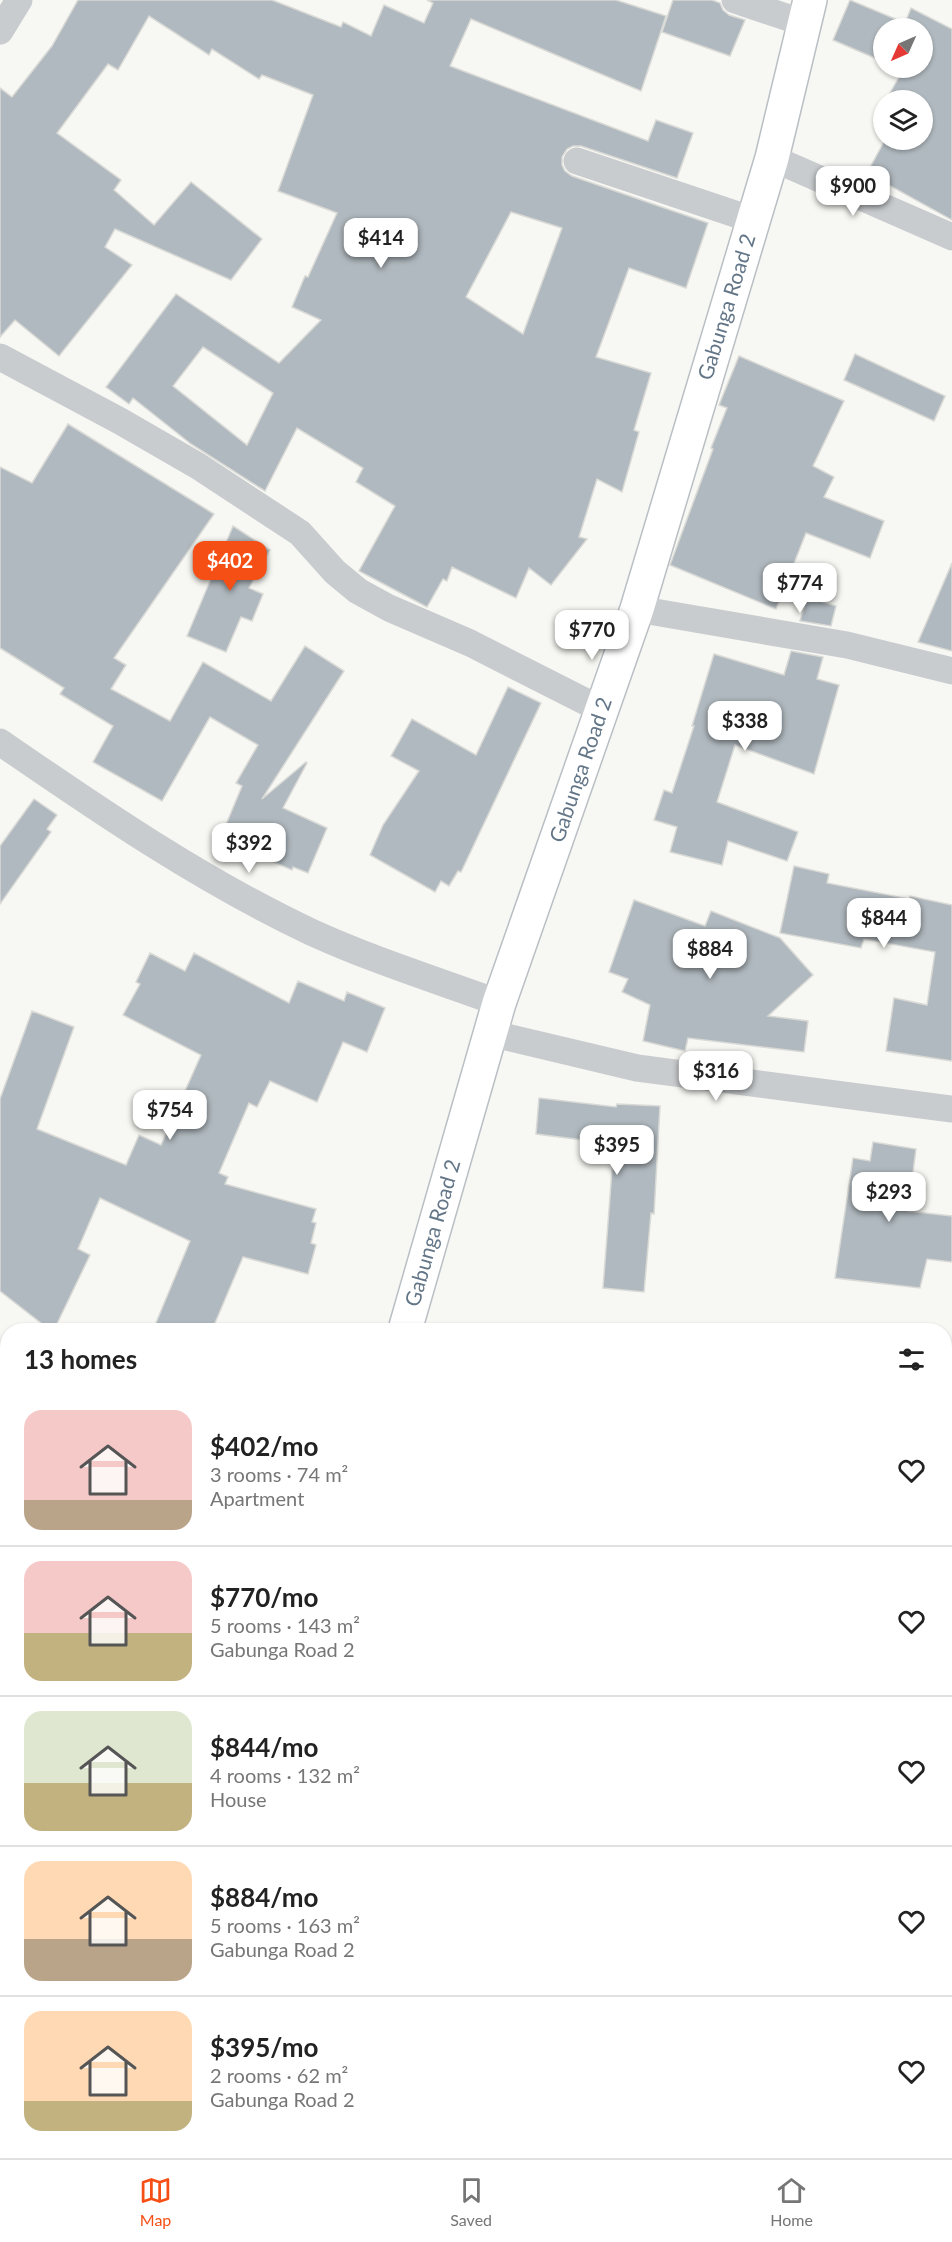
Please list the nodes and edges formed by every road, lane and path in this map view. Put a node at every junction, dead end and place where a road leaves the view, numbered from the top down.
1 (19, 0) edge
2 (735, 0) edge
3 (807, 12) edge
4 (0, 31) edge
5 (772, 158) junction
6 (577, 161) dead end
7 (753, 220) junction
8 (952, 237) edge
9 (0, 357) edge
10 (637, 609) junction
11 (952, 671) edge
12 (602, 710) junction
13 (0, 741) edge
14 (495, 1018) junction
15 (952, 1109) edge
16 (407, 1323) edge

1 - 4 street
2 - 3 street
3 - 5 street, Gabunga Road 2
5 - 7 street, Gabunga Road 2
5 - 8 street
6 - 7 street
7 - 10 street, Gabunga Road 2
9 - 12 street
10 - 11 street
10 - 12 street, Gabunga Road 2
12 - 14 street, Gabunga Road 2
13 - 14 street
14 - 15 street
14 - 16 street, Gabunga Road 2

